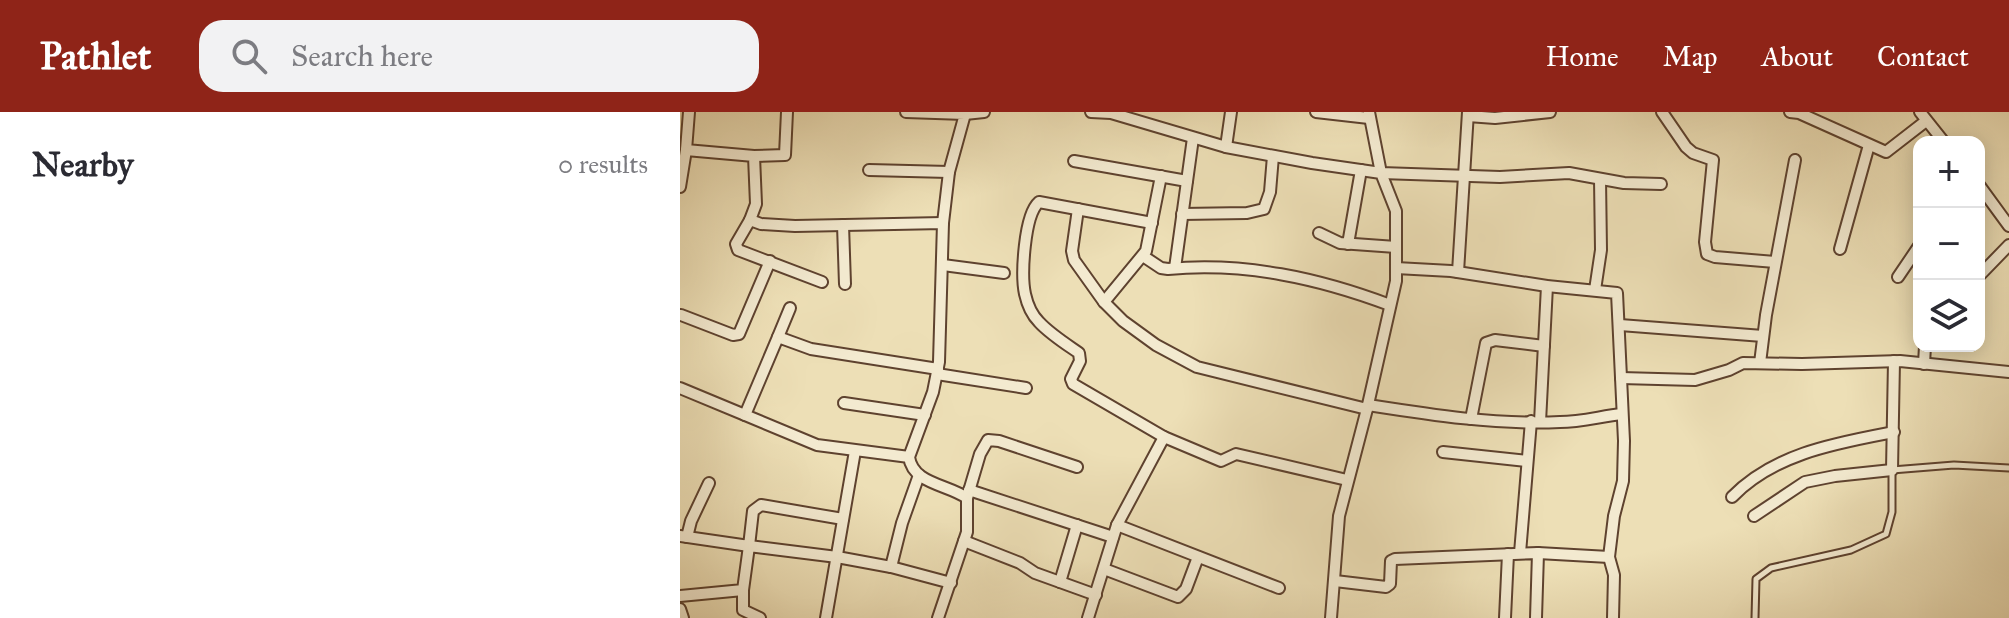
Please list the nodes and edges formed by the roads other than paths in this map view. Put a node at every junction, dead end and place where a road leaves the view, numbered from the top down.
1 (689, 112) edge
2 (787, 112) edge
3 (906, 112) edge
4 (984, 112) edge
5 (1091, 112) edge
6 (1231, 112) edge
7 (1316, 112) edge
8 (1550, 112) edge
9 (1662, 112) edge
10 (1790, 112) edge
11 (965, 113) edge
12 (1468, 114) edge
13 (1369, 115) edge
14 (1923, 116) edge
15 (1939, 136) edge
16 (1193, 138) junction
17 (1869, 145) junction
18 (1226, 147) junction
19 (686, 150) junction
20 (754, 156) junction
21 (1273, 156) junction
22 (1795, 160) dead end
23 (1074, 161) dead end
24 (869, 170) dead end
25 (1361, 170) junction
26 (949, 172) junction
27 (1381, 173) junction
28 (1465, 175) junction
29 (1161, 176) junction
30 (1600, 179) junction
31 (1187, 181) junction
32 (1661, 184) dead end
33 (680, 187) edge
34 (1985, 193) edge
35 (1078, 209) junction
36 (1182, 214) junction
37 (750, 220) junction
38 (943, 223) junction
39 (1152, 223) junction
40 (843, 225) junction
41 (2009, 226) edge
42 (1319, 233) dead end
43 (1348, 244) junction
44 (2009, 245) edge
45 (1396, 247) junction
46 (1840, 249) dead end
47 (1913, 255) edge
48 (1143, 256) junction
49 (770, 261) junction
50 (1775, 262) junction
51 (943, 265) junction
52 (1175, 268) junction
53 (1396, 268) junction
54 (1985, 270) edge
55 (1458, 272) junction
56 (1004, 273) dead end
57 (1898, 277) dead end
58 (822, 282) dead end
59 (845, 284) dead end
60 (1547, 286) junction
61 (1595, 290) junction
62 (1104, 302) junction
63 (1390, 305) junction
64 (790, 308) dead end
65 (681, 315) edge
66 (1620, 325) junction
67 (1763, 336) junction
68 (778, 337) junction
69 (1544, 346) junction
70 (1925, 352) edge
71 (1894, 361) junction
72 (1760, 363) junction
73 (1924, 364) junction
74 (938, 371) junction
75 (2009, 372) edge
76 (1621, 378) junction
77 (1026, 388) dead end
78 (680, 390) edge
79 (844, 403) dead end
80 (1368, 407) junction
81 (1622, 414) junction
82 (745, 415) junction
83 (925, 415) junction
84 (1471, 419) junction
85 (1536, 422) junction
86 (1894, 432) junction
87 (1164, 437) junction
88 (855, 451) junction
89 (1443, 452) dead end
90 (909, 457) junction
91 (1527, 461) junction
92 (1077, 467) dead end
93 (2009, 468) edge
94 (1892, 470) junction
95 (919, 475) junction
96 (1347, 480) junction
97 (709, 483) dead end
98 (968, 494) junction
99 (1732, 497) dead end
100 (1754, 516) dead end
101 (843, 519) junction
102 (1077, 525) junction
103 (1117, 525) junction
104 (684, 537) edge
105 (1113, 537) junction
106 (964, 541) junction
107 (749, 546) junction
108 (1538, 553) junction
109 (1514, 554) junction
110 (837, 557) junction
111 (1198, 557) junction
112 (1609, 557) junction
113 (891, 567) junction
114 (1104, 569) junction
115 (1335, 581) junction
116 (1060, 582) junction
117 (951, 583) junction
118 (1279, 588) dead end
119 (743, 590) junction
120 (1096, 595) junction
121 (680, 596) edge
122 (680, 609) edge
123 (683, 618) edge
124 (760, 618) edge
125 (826, 618) edge
126 (938, 618) edge
127 (1088, 618) edge
128 (1331, 618) edge
129 (1505, 618) edge
130 (1536, 618) edge
131 (1613, 618) edge
132 (1755, 618) edge

1 - 19 street
2 - 20 street
3 - 11 street
4 - 11 street
5 - 16 street
6 - 18 street
7 - 13 street
8 - 12 street
9 - 50 street
10 - 17 street
11 - 26 street
12 - 28 street
13 - 27 street
14 - 15 street
14 - 17 street
16 - 18 street
16 - 31 street
17 - 46 street
18 - 21 street
19 - 20 street
19 - 33 street
20 - 37 street
21 - 25 street
21 - 36 street
22 - 50 street
23 - 29 street
24 - 26 street
25 - 27 street
25 - 43 street
26 - 38 street
27 - 28 street
27 - 45 street
28 - 30 street
28 - 55 street
29 - 31 street
29 - 39 street
30 - 32 street
30 - 61 street
31 - 36 street
34 - 41 street
35 - 39 street
35 - 62 street
35 - 87 street
36 - 52 street
37 - 40 street
37 - 49 street
38 - 40 street
38 - 51 street
39 - 48 street
40 - 59 street
42 - 43 street
43 - 45 street
44 - 54 street
45 - 53 street
47 - 57 street
48 - 52 street
48 - 62 street
49 - 58 street
49 - 65 street
50 - 67 street
51 - 56 street
51 - 74 street
52 - 63 street
53 - 55 street
53 - 63 street
55 - 60 street
60 - 61 street
60 - 69 street
61 - 66 street
62 - 80 street
63 - 80 street
64 - 68 street
66 - 67 street
66 - 76 street
67 - 72 street
68 - 74 street
68 - 82 street
69 - 84 street
69 - 85 street
70 - 73 street
71 - 72 street
71 - 73 street
71 - 86 street
72 - 76 street
73 - 75 street
74 - 77 street
74 - 83 street
76 - 81 street
78 - 82 street
79 - 83 street
80 - 84 street
80 - 96 street
81 - 85 street
81 - 112 street
82 - 88 street
83 - 90 street
84 - 85 street
85 - 91 street
86 - 94 street
86 - 99 street
87 - 96 street
87 - 103 street
88 - 90 street
88 - 101 street
89 - 91 street
90 - 95 street
91 - 109 street
92 - 98 street
93 - 94 lane
94 - 100 street
94 - 132 lane
95 - 98 street
95 - 113 street
96 - 115 street
97 - 104 street
98 - 102 street
98 - 106 street
101 - 107 street
101 - 110 street
102 - 105 street
102 - 116 street
103 - 105 street
103 - 111 street
104 - 107 street
105 - 114 street
106 - 116 street
106 - 117 street
107 - 110 street
107 - 119 street
108 - 109 street
108 - 112 street
108 - 130 street
109 - 115 street
109 - 129 street
110 - 113 street
110 - 125 street
111 - 114 street
111 - 118 street
112 - 131 street
113 - 117 street
114 - 120 street
115 - 128 street
116 - 120 street
117 - 126 street
119 - 121 street
119 - 124 street
120 - 127 street
122 - 123 street

